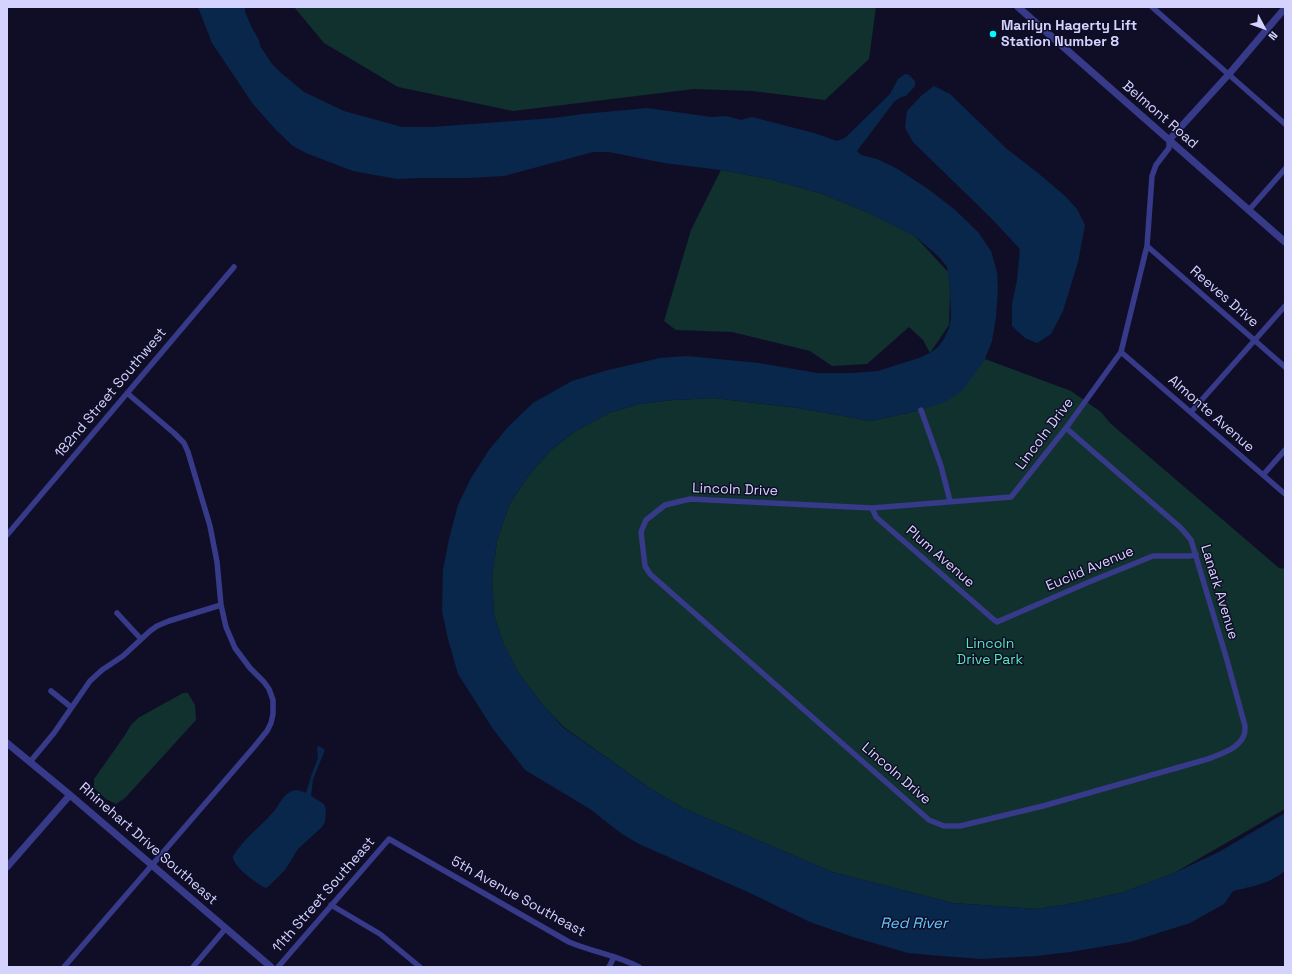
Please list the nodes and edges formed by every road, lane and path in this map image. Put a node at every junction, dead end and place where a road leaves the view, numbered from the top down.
1 (1018, 7) edge
2 (1152, 7) edge
3 (1285, 8) edge
4 (1229, 74) junction
5 (1285, 124) edge
6 (1169, 140) junction
7 (1285, 169) edge
8 (1249, 210) junction
9 (1285, 242) edge
10 (1147, 246) junction
11 (234, 267) dead end
12 (1285, 306) edge
13 (1254, 340) junction
14 (1121, 352) junction
15 (1285, 367) edge
16 (127, 393) junction
17 (921, 410) dead end
18 (1190, 412) junction
19 (1066, 428) junction
20 (1285, 450) edge
21 (1263, 475) junction
22 (1285, 494) edge
23 (950, 501) junction
24 (872, 508) junction
25 (7, 535) edge
26 (1196, 554) junction
27 (221, 605) junction
28 (117, 613) dead end
29 (997, 622) joint
30 (141, 639) junction
31 (51, 691) dead end
32 (71, 707) junction
33 (7, 743) edge
34 (1239, 743) joint
35 (30, 762) junction
36 (70, 795) junction
37 (389, 838) joint
38 (152, 864) junction
39 (7, 867) edge
40 (331, 905) junction
41 (226, 928) junction
42 (614, 957) junction
43 (64, 967) edge
44 (193, 967) edge
45 (271, 967) edge
46 (278, 967) edge
47 (420, 967) edge
48 (609, 967) edge
49 (639, 967) edge

1 - 6 street, Belmont Road
2 - 4 street
3 - 4 street
4 - 5 street
4 - 6 street
6 - 8 street, Belmont Road
6 - 10 street, Lincoln Drive
7 - 8 street
8 - 9 street, Belmont Road
10 - 13 street, Reeves Drive
10 - 14 street, Lincoln Drive
11 - 16 street, 182nd Street Southwest
12 - 13 street
13 - 15 street, Reeves Drive
13 - 18 street
14 - 18 street, Almonte Avenue
14 - 19 street, Lincoln Drive
16 - 25 street, 182nd Street Southwest
16 - 27 street
17 - 23 street
18 - 21 street, Almonte Avenue
19 - 23 street, Lincoln Drive
19 - 26 street, Lanark Avenue
20 - 21 street
21 - 22 street, Almonte Avenue
23 - 24 street, Lincoln Drive
24 - 29 street, Plum Avenue
24 - 34 street, Lincoln Drive
26 - 29 street, Euclid Avenue
26 - 34 street, Lanark Avenue
27 - 30 street
27 - 38 street
28 - 30 street
30 - 32 street
31 - 32 street
32 - 35 street
33 - 35 street, Rhinehart Drive Southeast
35 - 36 street, Rhinehart Drive Southeast
36 - 38 street, Rhinehart Drive Southeast
36 - 39 street
37 - 40 street, 11th Street Southeast
37 - 42 street, 5th Avenue Southeast
38 - 41 street, Rhinehart Drive Southeast
38 - 43 street
40 - 46 street, 11th Street Southeast
40 - 47 street
41 - 44 street
41 - 45 street, Rhinehart Drive Southeast
42 - 48 street
42 - 49 street, 5th Avenue Southeast

